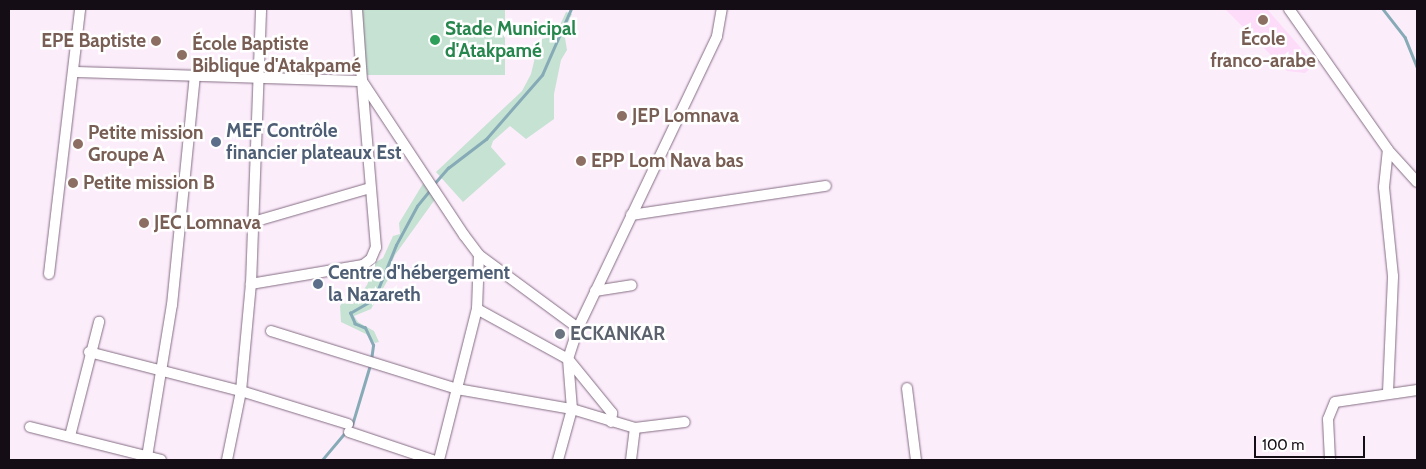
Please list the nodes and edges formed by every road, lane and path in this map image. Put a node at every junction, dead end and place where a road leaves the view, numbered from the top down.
1 (80, 9) edge
2 (261, 9) edge
3 (357, 9) edge
4 (722, 9) edge
5 (1289, 9) edge
6 (74, 72) junction
7 (195, 76) junction
8 (257, 79) junction
9 (362, 81) junction
10 (1388, 150) junction
11 (1417, 182) edge
12 (826, 186) dead end
13 (370, 188) junction
14 (631, 215) junction
15 (253, 222) junction
16 (479, 256) junction
17 (49, 274) dead end
18 (251, 284) junction
19 (632, 285) dead end
20 (595, 291) junction
21 (477, 309) junction
22 (99, 322) dead end
23 (578, 328) junction
24 (271, 331) dead end
25 (89, 352) junction
26 (568, 359) junction
27 (162, 372) junction
28 (907, 388) dead end
29 (457, 389) junction
30 (1417, 390) edge
31 (240, 391) junction
32 (1388, 392) junction
33 (572, 410) junction
34 (611, 422) junction
35 (685, 422) dead end
36 (30, 427) dead end
37 (635, 428) junction
38 (70, 436) junction
39 (148, 457) junction
40 (161, 460) edge
41 (227, 460) edge
42 (432, 460) edge
43 (439, 460) edge
44 (558, 460) edge
45 (631, 460) edge
46 (916, 460) edge
47 (1330, 460) edge

1 - 6 street
2 - 8 street
3 - 9 street
4 - 14 street
5 - 10 street
6 - 7 street
6 - 17 street
7 - 8 street
7 - 27 street
8 - 9 street
8 - 15 street
9 - 13 street
9 - 16 street
10 - 11 street
10 - 32 street
12 - 14 street
13 - 15 street
13 - 18 street
14 - 20 street
15 - 18 street
16 - 21 street
16 - 23 street
18 - 31 street
19 - 20 street
20 - 23 street
21 - 26 street
21 - 29 street
22 - 25 street
23 - 26 street
24 - 29 street
25 - 27 street
25 - 38 street
26 - 33 street
26 - 34 street
27 - 31 street
27 - 39 street
28 - 46 street
29 - 33 street
29 - 43 street
30 - 32 street
31 - 41 street
31 - 42 street
32 - 47 street
33 - 34 street
33 - 44 street
34 - 37 street
35 - 37 street
36 - 38 street
37 - 45 street
38 - 39 street
39 - 40 street

